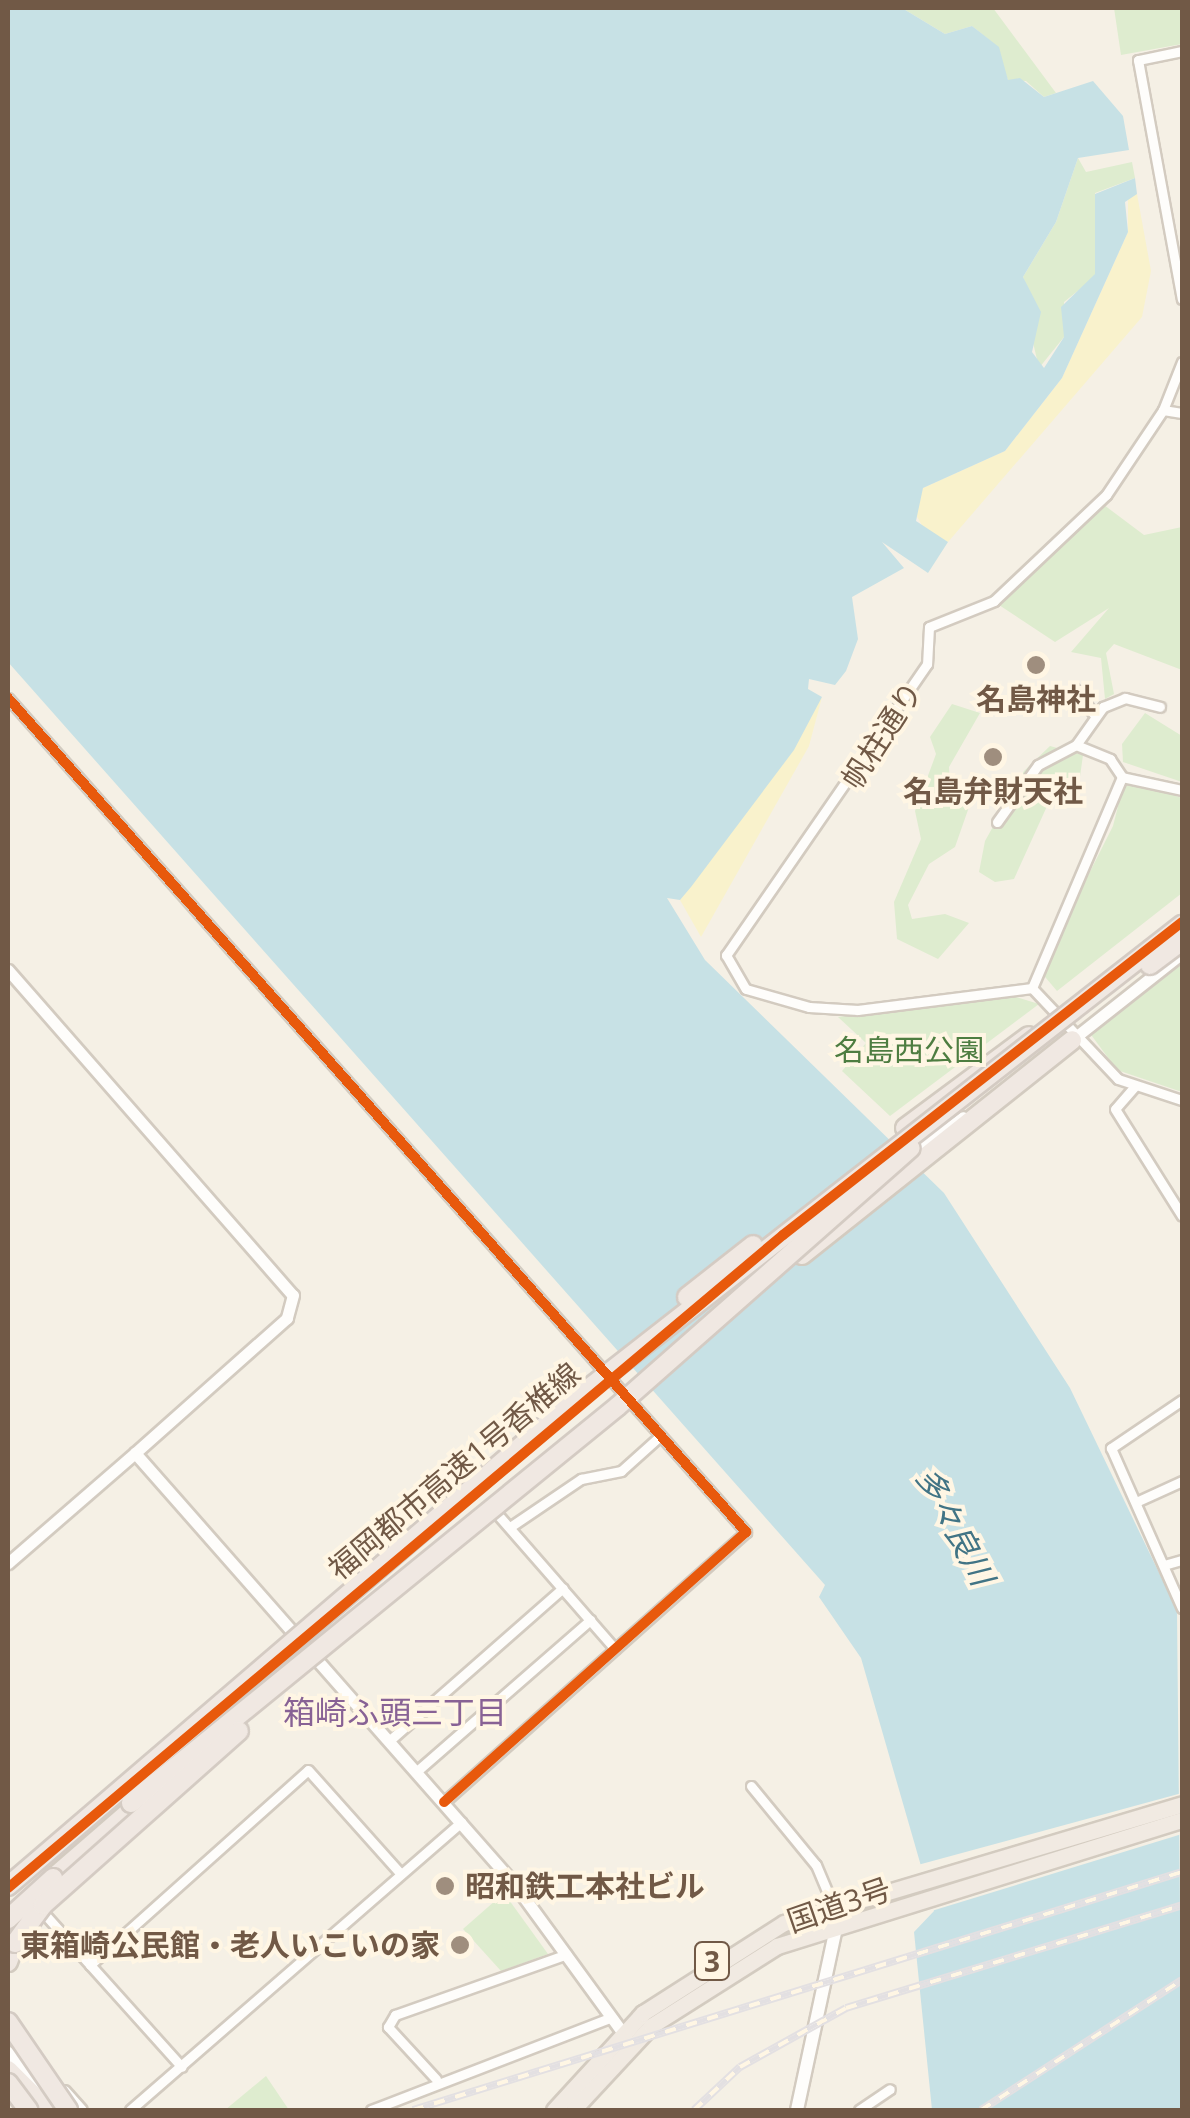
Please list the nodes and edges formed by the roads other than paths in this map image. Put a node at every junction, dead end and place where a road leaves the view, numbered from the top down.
1 (1182, 51) edge
2 (1182, 299) edge
3 (1182, 362) edge
4 (1163, 410) junction
5 (1182, 413) edge
6 (1074, 688) dead end
7 (8, 698) edge
8 (1160, 707) dead end
9 (1094, 715) junction
10 (1076, 746) junction
11 (1122, 776) junction
12 (1182, 790) edge
13 (997, 822) dead end
14 (1182, 924) edge
15 (1182, 941) edge
16 (1182, 953) edge
17 (8, 970) edge
18 (1032, 988) junction
19 (1064, 1012) junction
20 (1043, 1027) joint
21 (1076, 1037) junction
22 (1134, 1086) junction
23 (1182, 1100) edge
24 (916, 1142) junction
25 (1182, 1216) edge
26 (593, 1390) junction
27 (635, 1391) junction
28 (1182, 1400) edge
29 (614, 1402) dead end
30 (660, 1436) junction
31 (135, 1453) junction
32 (1182, 1481) edge
33 (1136, 1502) junction
34 (490, 1504) junction
35 (510, 1527) junction
36 (1182, 1560) edge
37 (8, 1563) edge
38 (1164, 1565) junction
39 (563, 1588) junction
40 (376, 1606) junction
41 (1182, 1608) edge
42 (590, 1620) junction
43 (301, 1640) junction
44 (615, 1649) junction
45 (313, 1653) junction
46 (254, 1678) junction
47 (390, 1740) junction
48 (417, 1771) junction
49 (751, 1786) dead end
50 (444, 1802) junction
51 (1182, 1804) edge
52 (1182, 1820) edge
53 (461, 1822) junction
54 (400, 1872) junction
55 (919, 1887) junction
56 (8, 1888) edge
57 (32, 1900) junction
58 (832, 1903) junction
59 (8, 1918) edge
60 (838, 1923) junction
61 (566, 1954) junction
62 (8, 1962) edge
63 (90, 1965) junction
64 (609, 2018) junction
65 (8, 2023) edge
66 (627, 2038) junction
67 (8, 2052) edge
68 (182, 2067) junction
69 (8, 2070) edge
70 (436, 2079) junction
71 (8, 2085) edge
72 (890, 2089) dead end
73 (8, 2098) edge
74 (20, 2110) edge
75 (48, 2110) edge
76 (58, 2110) edge
77 (68, 2110) edge
78 (81, 2110) edge
79 (130, 2110) edge
80 (371, 2110) edge
81 (554, 2110) edge
82 (572, 2110) edge
83 (797, 2110) edge
84 (859, 2110) edge
85 (32, 2111) edge

1 - 2 street
3 - 4 street
4 - 5 street
4 - 18 street, 帆柱通り
6 - 9 street
7 - 30 street
8 - 9 street
9 - 10 street
10 - 11 street
10 - 13 street
11 - 12 street
11 - 18 street
14 - 19 street
14 - 26 highway, 福岡都市高速1号香椎線, bridge
15 - 27 highway, 福岡都市高速1号香椎線, bridge
16 - 21 street
17 - 31 street
18 - 19 street
19 - 20 street
19 - 21 street
20 - 24 highway
21 - 22 street
21 - 24 highway
22 - 23 street
22 - 25 street
24 - 26 highway, bridge
24 - 27 highway, bridge
26 - 43 street
26 - 46 highway, 福岡都市高速1号香椎線, bridge
27 - 40 highway, 福岡都市高速1号香椎線, bridge
28 - 33 street
29 - 34 street
30 - 35 street
30 - 44 street
31 - 37 street
31 - 43 street
32 - 33 street
33 - 38 street
34 - 35 street
34 - 45 street
35 - 39 street
36 - 38 street
38 - 41 street
39 - 42 street
39 - 47 street
40 - 56 highway, 福岡都市高速1号香椎線, bridge
40 - 62 highway, bridge
42 - 44 street
42 - 48 street
43 - 45 street
43 - 56 street
44 - 50 street
45 - 47 street
45 - 57 street
46 - 56 highway, 福岡都市高速1号香椎線, bridge
46 - 59 highway, bridge
47 - 48 street
48 - 50 street
49 - 58 street
50 - 53 street
51 - 55 highway, 国道3号 / 3
52 - 55 highway, 国道3号 / 3
53 - 54 street
53 - 61 street
54 - 63 street
54 - 68 street
55 - 58 highway, 国道3号 / 3
55 - 60 highway, 国道3号 / 3
57 - 59 street
57 - 63 street
58 - 60 main road
58 - 66 highway, 国道3号 / 3
60 - 66 highway, 国道3号 / 3
60 - 83 main road
61 - 64 street
61 - 70 street
63 - 68 street
64 - 66 street
64 - 70 street
65 - 77 highway, bridge
65 - 78 street, bridge
66 - 81 highway, 国道3号 / 3
66 - 82 highway, 国道3号 / 3
67 - 76 street
68 - 79 street
69 - 75 highway
70 - 80 street
71 - 85 highway, bridge
72 - 84 street
73 - 74 highway

